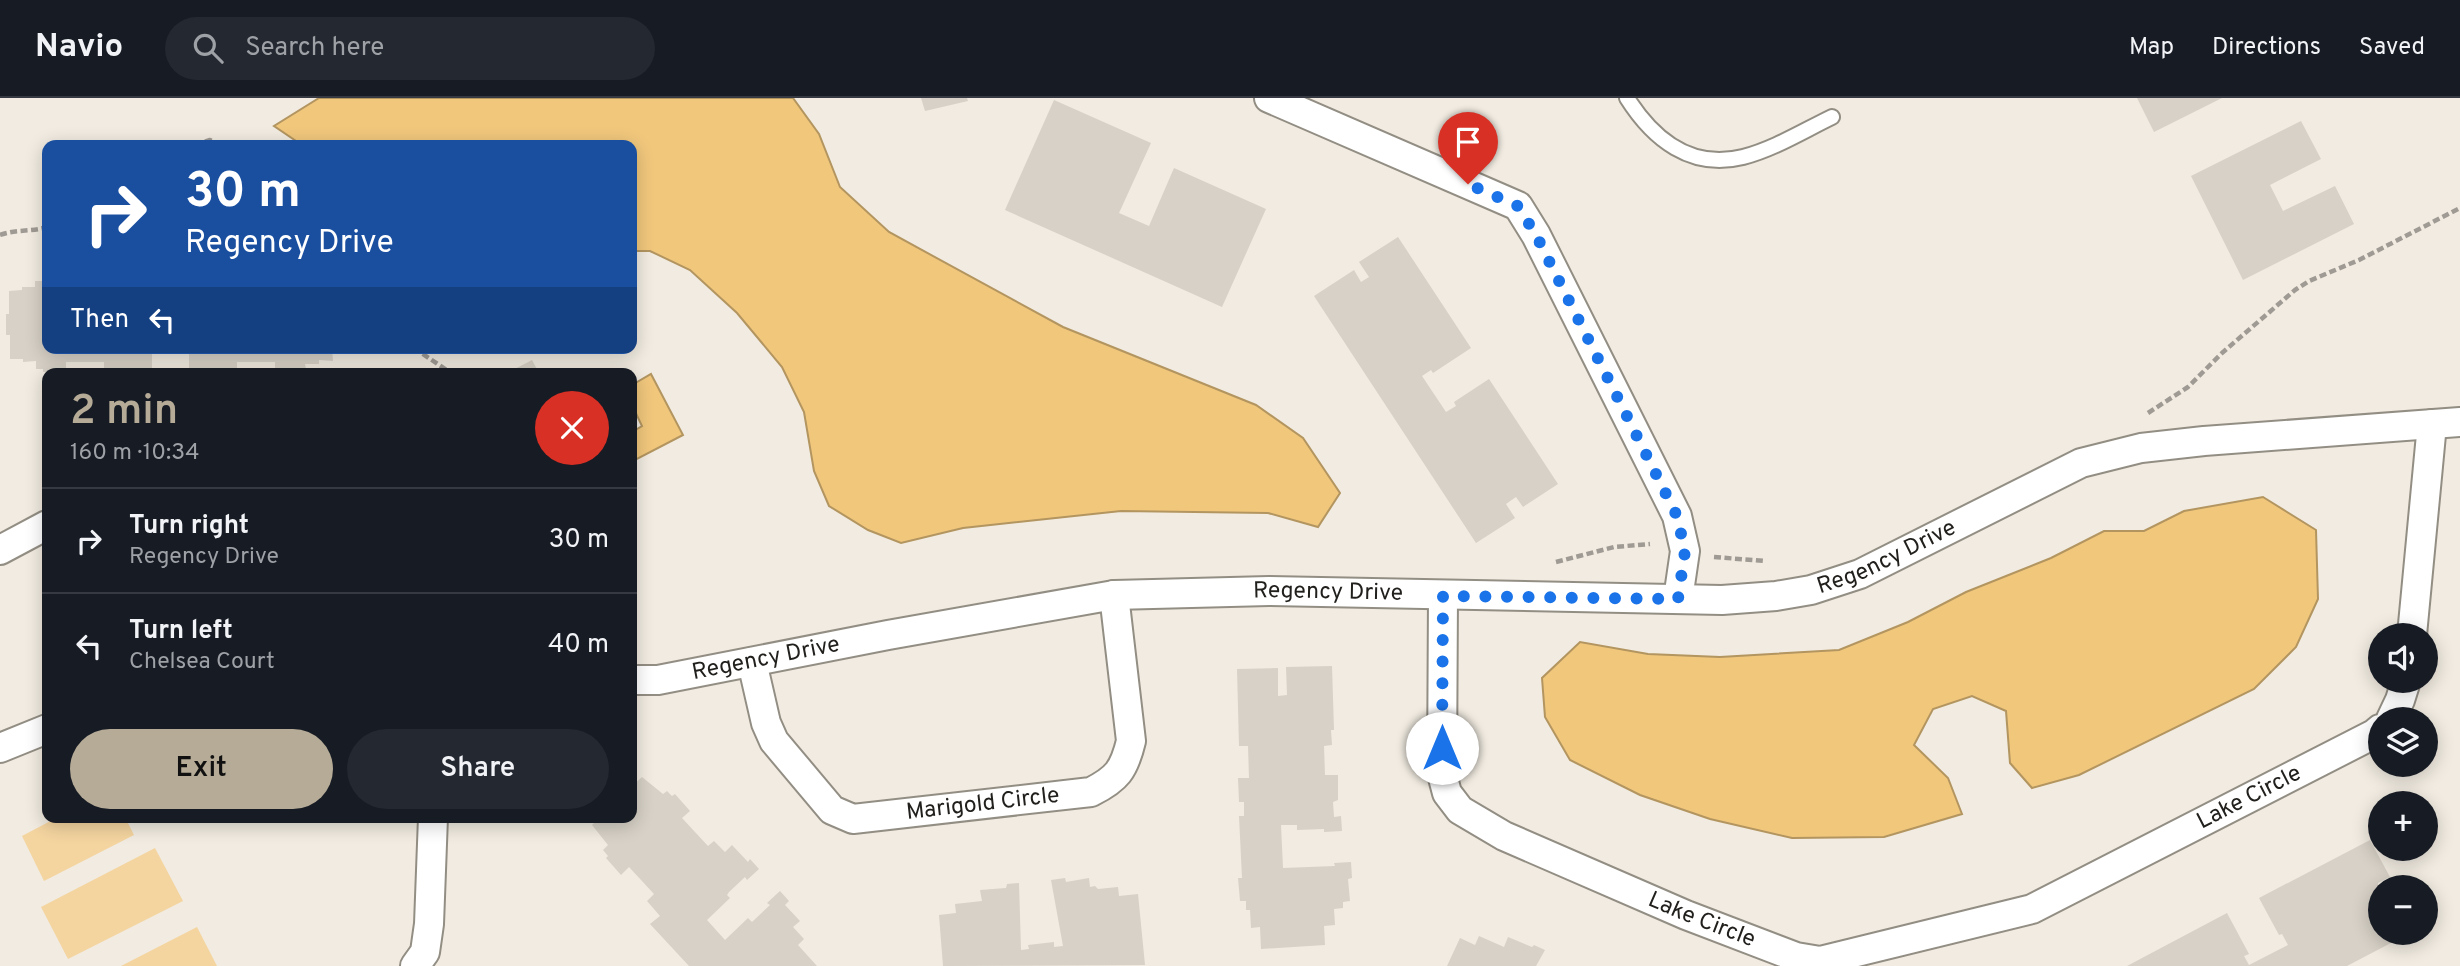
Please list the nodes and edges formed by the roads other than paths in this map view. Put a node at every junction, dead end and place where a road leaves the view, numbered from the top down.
1 (1269, 98) edge
2 (1627, 98) edge
3 (1832, 117) dead end
4 (2460, 422) edge
5 (2432, 425) junction
6 (42, 528) edge
7 (0, 550) edge
8 (1114, 595) junction
9 (1443, 596) junction
10 (1678, 599) junction
11 (2413, 623) edge
12 (752, 662) junction
13 (637, 680) edge
14 (42, 731) edge
15 (2368, 737) edge
16 (0, 748) edge
17 (433, 823) edge
18 (415, 966) edge

1 - 10 street
2 - 3 lane
4 - 5 street, Regency Drive
5 - 10 street, Regency Drive
5 - 11 street
6 - 7 street
8 - 9 street, Regency Drive
8 - 12 street, Regency Drive
8 - 12 street, Marigold Circle
9 - 10 street, Regency Drive
9 - 15 street, Lake Circle
12 - 13 street, Regency Drive
14 - 16 street
17 - 18 street

